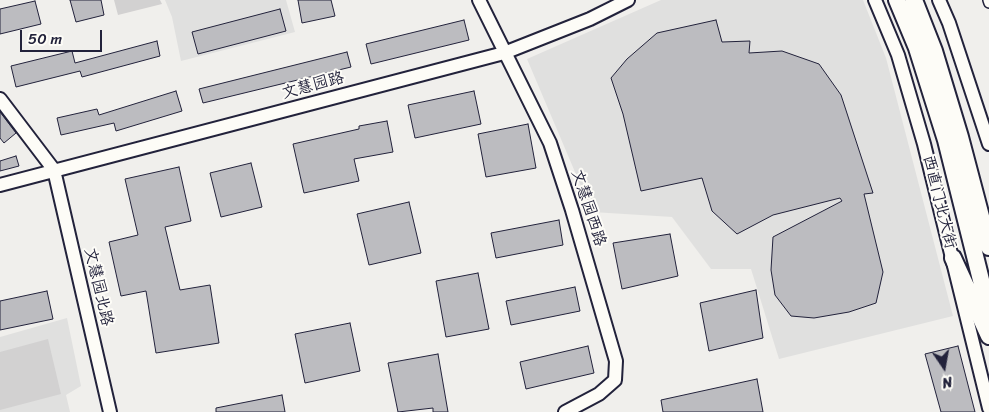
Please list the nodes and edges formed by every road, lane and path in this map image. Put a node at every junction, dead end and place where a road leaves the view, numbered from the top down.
1 (479, 0) edge
2 (628, 0) edge
3 (875, 0) edge
4 (897, 0) edge
5 (914, 0) edge
6 (939, 0) edge
7 (504, 53) junction
8 (0, 99) edge
9 (987, 125) edge
10 (989, 144) edge
11 (54, 170) junction
12 (0, 185) edge
13 (989, 247) edge
14 (952, 258) junction
15 (989, 312) edge
16 (989, 336) edge
17 (989, 408) edge
18 (110, 412) edge
19 (565, 412) edge

1 - 7 street, 文慧园西路
2 - 7 street, 文慧园路
3 - 14 street, 西直门北大街
4 - 15 highway, 西直门北大街
5 - 13 highway
6 - 9 street
7 - 11 street, 文慧园路
7 - 19 street, 文慧园西路
8 - 11 street
9 - 10 street
11 - 12 street, 文慧园路
11 - 18 street, 文慧园北路
14 - 16 highway
14 - 17 street, 西直门北大街

